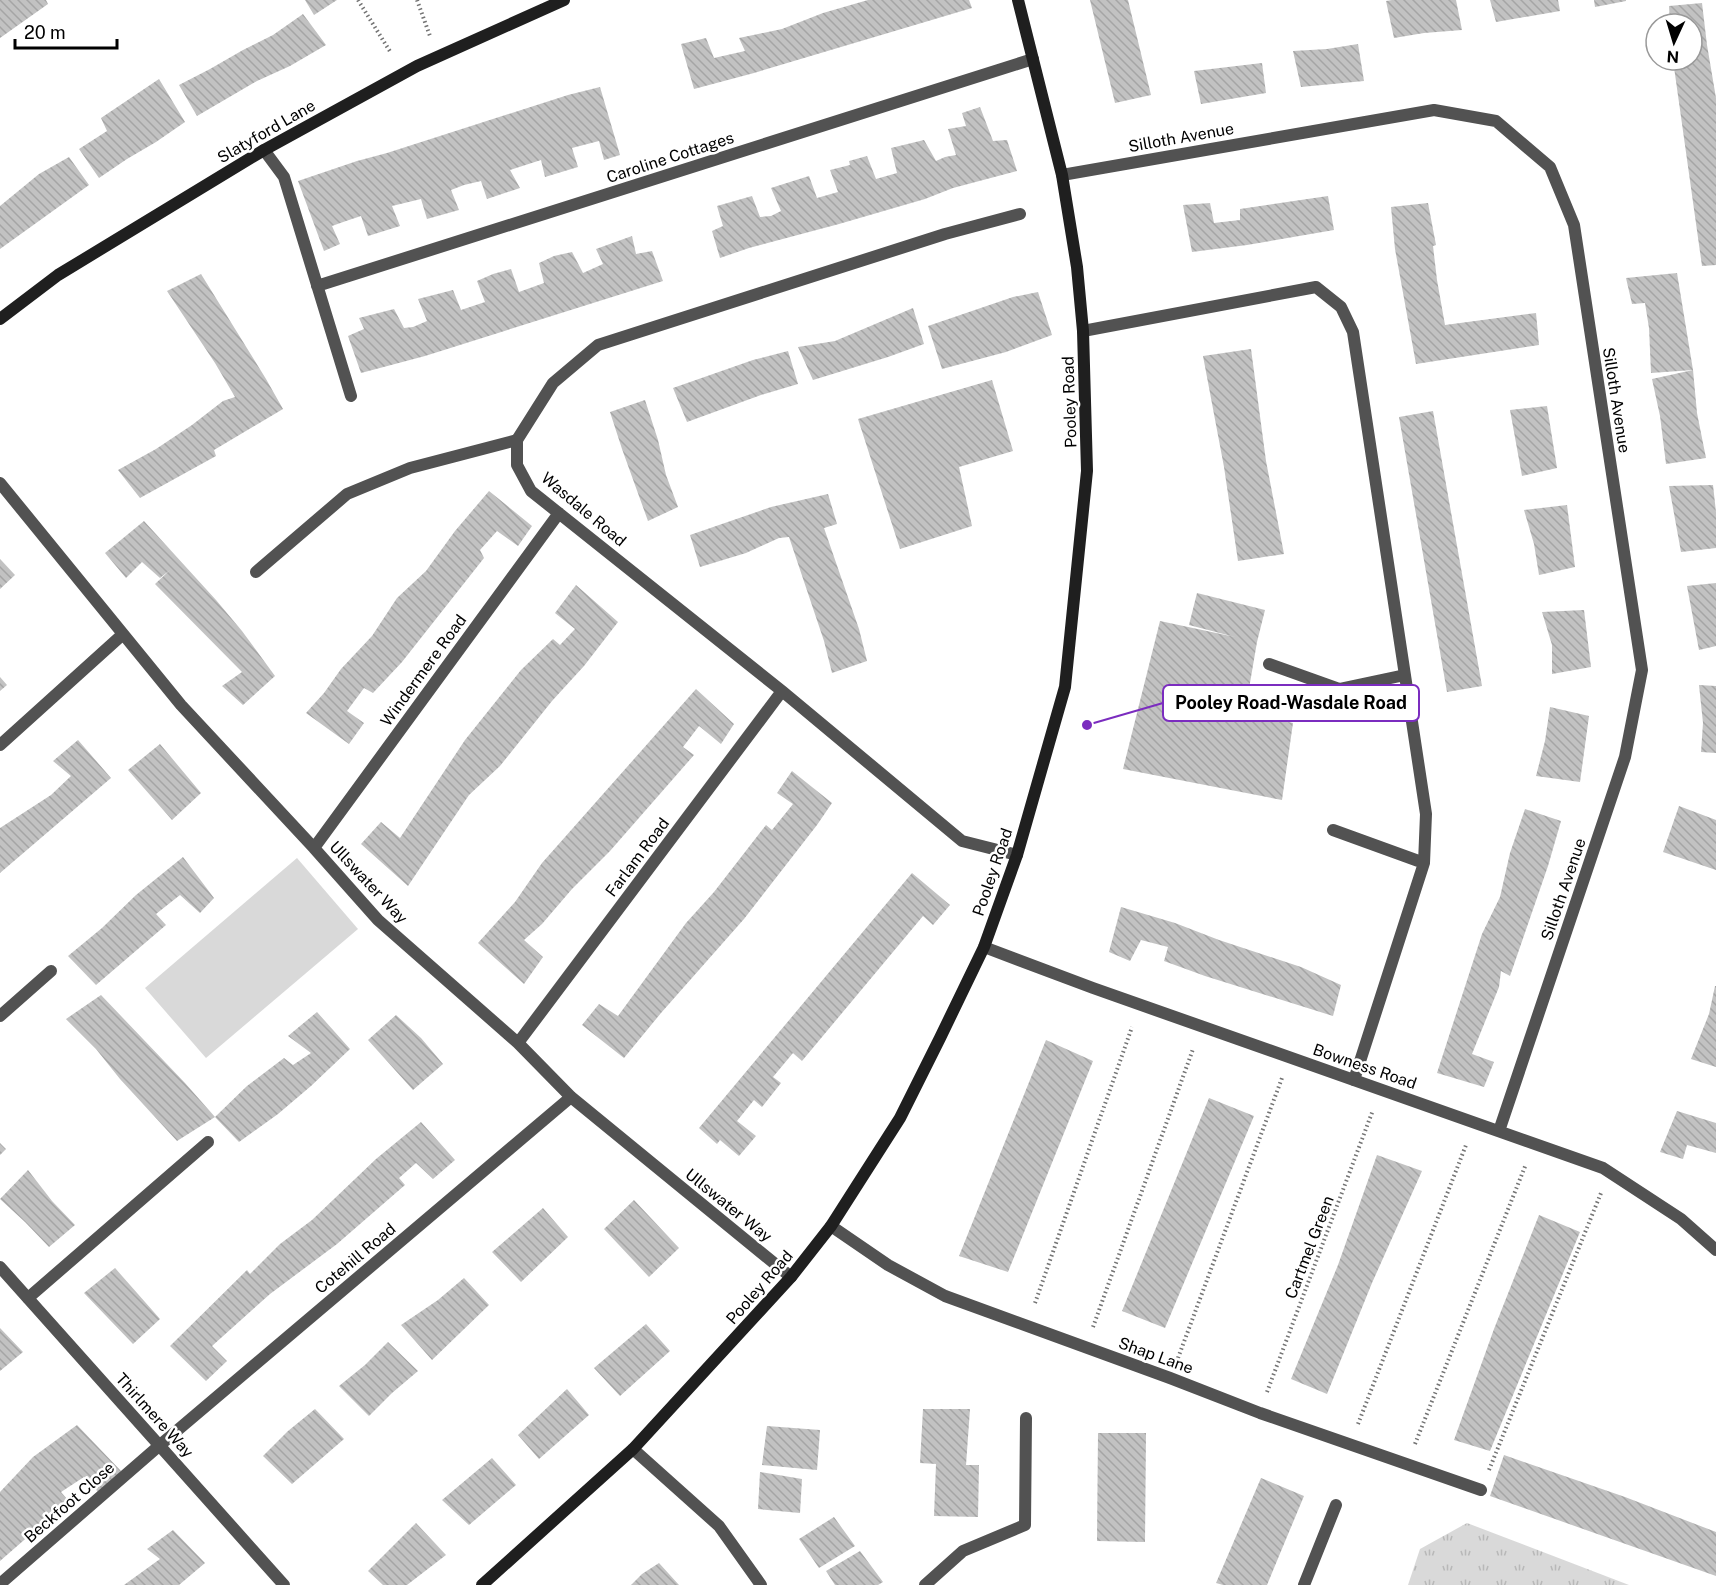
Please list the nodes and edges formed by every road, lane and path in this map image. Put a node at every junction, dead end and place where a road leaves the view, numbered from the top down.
1 (358, 0) edge
2 (417, 0) edge
3 (564, 0) edge
4 (1018, 0) edge
5 (438, 57) junction
6 (1033, 59) junction
7 (404, 74) junction
8 (264, 150) junction
9 (1062, 175) junction
10 (1020, 213) dead end
11 (317, 286) junction
12 (0, 319) edge
13 (1083, 331) junction
14 (351, 396) dead end
15 (517, 440) junction
16 (0, 483) edge
17 (559, 513) junction
18 (255, 572) dead end
19 (122, 635) junction
20 (1269, 664) dead end
21 (1405, 675) junction
22 (782, 692) junction
23 (0, 745) edge
24 (1333, 830) dead end
25 (314, 848) junction
26 (1017, 855) junction
27 (1424, 863) junction
28 (984, 947) junction
29 (51, 970) dead end
30 (1140, 1004) junction
31 (0, 1016) edge
32 (1201, 1026) junction
33 (518, 1043) junction
34 (1290, 1057) junction
35 (1354, 1080) junction
36 (1381, 1089) junction
37 (571, 1097) junction
38 (1474, 1122) junction
39 (1499, 1131) junction
40 (208, 1142) dead end
41 (1534, 1143) junction
42 (1610, 1172) junction
43 (831, 1226) junction
44 (1716, 1250) edge
45 (0, 1267) edge
46 (791, 1277) junction
47 (28, 1298) junction
48 (1027, 1327) junction
49 (1086, 1347) junction
50 (1170, 1378) junction
51 (1260, 1413) junction
52 (1026, 1418) dead end
53 (1350, 1444) junction
54 (160, 1445) junction
55 (633, 1449) junction
56 (1407, 1464) junction
57 (1481, 1490) joint
58 (1336, 1505) dead end
59 (0, 1584) edge
60 (284, 1585) edge
61 (482, 1585) edge
62 (761, 1585) edge
63 (924, 1585) edge
64 (1304, 1585) edge

1 - 7 path
2 - 5 path
3 - 5 street, Slatyford Lane
4 - 6 street, Pooley Road
5 - 7 street, Slatyford Lane
6 - 9 street, Pooley Road
6 - 11 street, Caroline Cottages
7 - 8 street, Slatyford Lane
8 - 11 street
8 - 12 street, Slatyford Lane
9 - 13 street, Pooley Road
9 - 39 street, Silloth Avenue
10 - 15 street
11 - 14 street
13 - 21 street
13 - 26 street, Pooley Road
15 - 17 street, Wasdale Road
15 - 18 street
16 - 19 street, Ullswater Way
17 - 22 street, Wasdale Road
17 - 25 street, Windermere Road
19 - 23 street
19 - 25 street, Ullswater Way
20 - 21 street
21 - 27 street
22 - 26 street, Wasdale Road
22 - 33 street, Farlam Road
24 - 27 street
25 - 33 street, Ullswater Way
26 - 28 street, Pooley Road
27 - 35 street
28 - 30 street, Bowness Road
28 - 43 street, Pooley Road
29 - 31 street
30 - 32 street, Bowness Road
30 - 48 path
32 - 34 street, Bowness Road
32 - 49 path
33 - 37 street, Ullswater Way
34 - 35 street, Bowness Road
34 - 50 path
35 - 36 street, Bowness Road
36 - 38 street, Bowness Road
36 - 51 path, Cartmel Green
37 - 46 street, Ullswater Way
37 - 54 street, Cotehill Road
38 - 39 street, Bowness Road
38 - 53 path
39 - 41 street, Bowness Road
40 - 47 street
41 - 42 street, Bowness Road
41 - 56 path
42 - 44 street, Bowness Road
42 - 57 path
43 - 46 street, Pooley Road
43 - 48 street, Shap Lane
45 - 47 street, Thirlmere Way
46 - 55 street, Pooley Road
47 - 54 street, Thirlmere Way
48 - 49 street, Shap Lane
49 - 50 street, Shap Lane
50 - 51 street, Shap Lane
51 - 53 street, Shap Lane
52 - 63 street
53 - 56 street, Shap Lane
54 - 59 street, Beckfoot Close
54 - 60 street, Thirlmere Way
55 - 61 street, Pooley Road
55 - 62 street
56 - 57 street, Shap Lane
58 - 64 street

